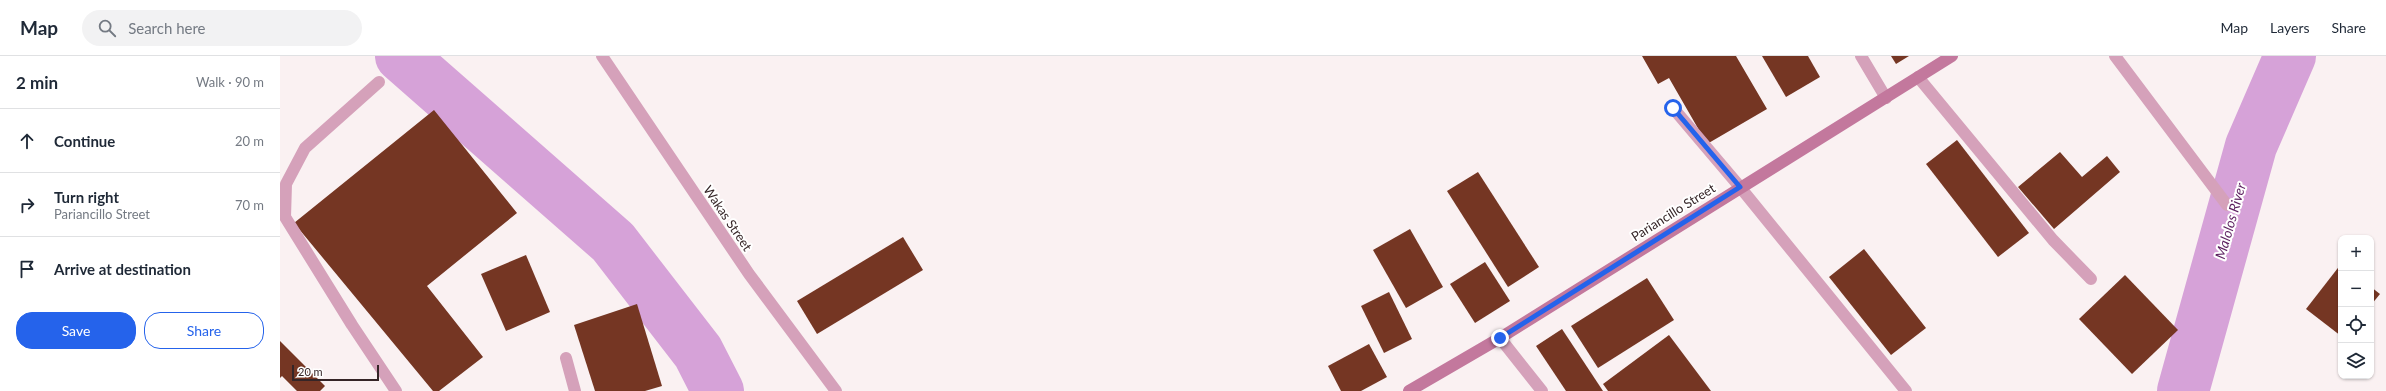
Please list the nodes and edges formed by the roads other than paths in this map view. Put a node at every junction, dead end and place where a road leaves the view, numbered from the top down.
1 (602, 56) edge
2 (1861, 56) edge
3 (1952, 56) edge
4 (2115, 56) edge
5 (1918, 77) junction
6 (379, 82) dead end
7 (1886, 98) junction
8 (1673, 108) dead end
9 (1740, 187) junction
10 (2227, 205) dead end
11 (2092, 279) dead end
12 (1500, 338) junction
13 (566, 358) dead end
14 (396, 391) edge
15 (576, 391) edge
16 (836, 391) edge
17 (1409, 391) edge
18 (1542, 391) edge
19 (1906, 391) edge

1 - 16 street, Wakas Street
2 - 7 street
3 - 5 main road, Pariancillo Street
4 - 10 street
5 - 7 main road, Pariancillo Street
5 - 11 street
6 - 14 street
7 - 9 main road, Pariancillo Street
8 - 9 street
9 - 12 main road, Pariancillo Street
9 - 19 street
12 - 17 main road, Pariancillo Street
12 - 18 street
13 - 15 street

